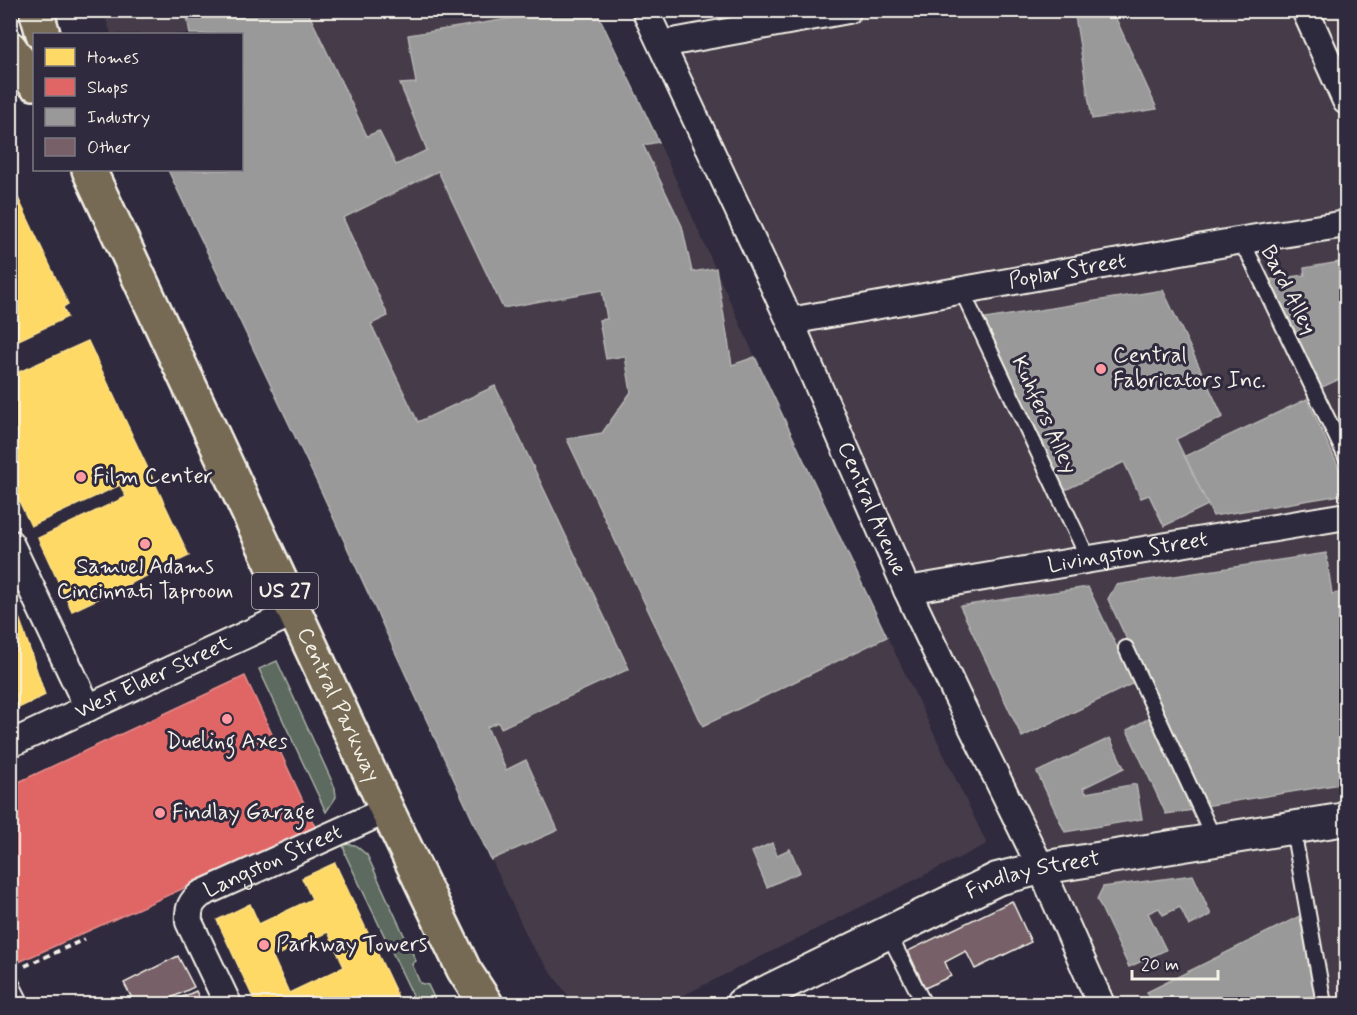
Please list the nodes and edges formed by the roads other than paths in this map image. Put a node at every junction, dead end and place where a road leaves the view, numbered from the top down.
1 (36, 10) edge
2 (645, 10) edge
3 (1305, 10) edge
4 (837, 11) edge
5 (43, 33) edge
6 (662, 44) junction
7 (10, 48) edge
8 (33, 82) edge
9 (1347, 101) edge
10 (89, 171) edge
11 (1347, 224) edge
12 (1237, 241) junction
13 (961, 289) junction
14 (790, 321) junction
15 (1347, 456) edge
16 (1347, 516) edge
17 (10, 543) edge
18 (1088, 558) junction
19 (907, 590) junction
20 (295, 612) junction
21 (1126, 648) dead end
22 (88, 708) junction
23 (10, 744) edge
24 (387, 810) junction
25 (1347, 819) edge
26 (1293, 829) junction
27 (1215, 841) junction
28 (1041, 868) junction
29 (888, 933) junction
30 (10, 980) edge
31 (762, 1000) edge
32 (22, 1005) edge
33 (228, 1005) edge
34 (486, 1005) edge
35 (924, 1005) edge
36 (1101, 1005) edge
37 (1324, 1005) edge

1 - 5 main road
2 - 6 street, Central Avenue
3 - 9 street
4 - 6 street
6 - 14 street, Central Avenue
7 - 8 main road
10 - 20 main road, Central Parkway / US 27
11 - 12 street, Poplar Street
12 - 13 street, Poplar Street
12 - 15 lane, Bard Alley
13 - 14 street, Poplar Street
13 - 18 lane, Kuhfers Alley
14 - 19 street, Central Avenue
16 - 18 street, Livingston Street
17 - 22 street
18 - 19 street, Livingston Street
19 - 28 street, Central Avenue
20 - 22 street, West Elder Street
20 - 24 main road, Central Parkway / US 27
21 - 27 lane
22 - 23 street, West Elder Street
24 - 33 street, Langston Street
24 - 34 main road, Central Parkway / US 27
25 - 26 street, Findlay Street
26 - 27 street, Findlay Street
26 - 37 lane
27 - 28 street, Findlay Street
28 - 29 street, Findlay Street
28 - 36 street, Central Avenue
29 - 31 street, Findlay Street
29 - 35 lane
30 - 32 lane

